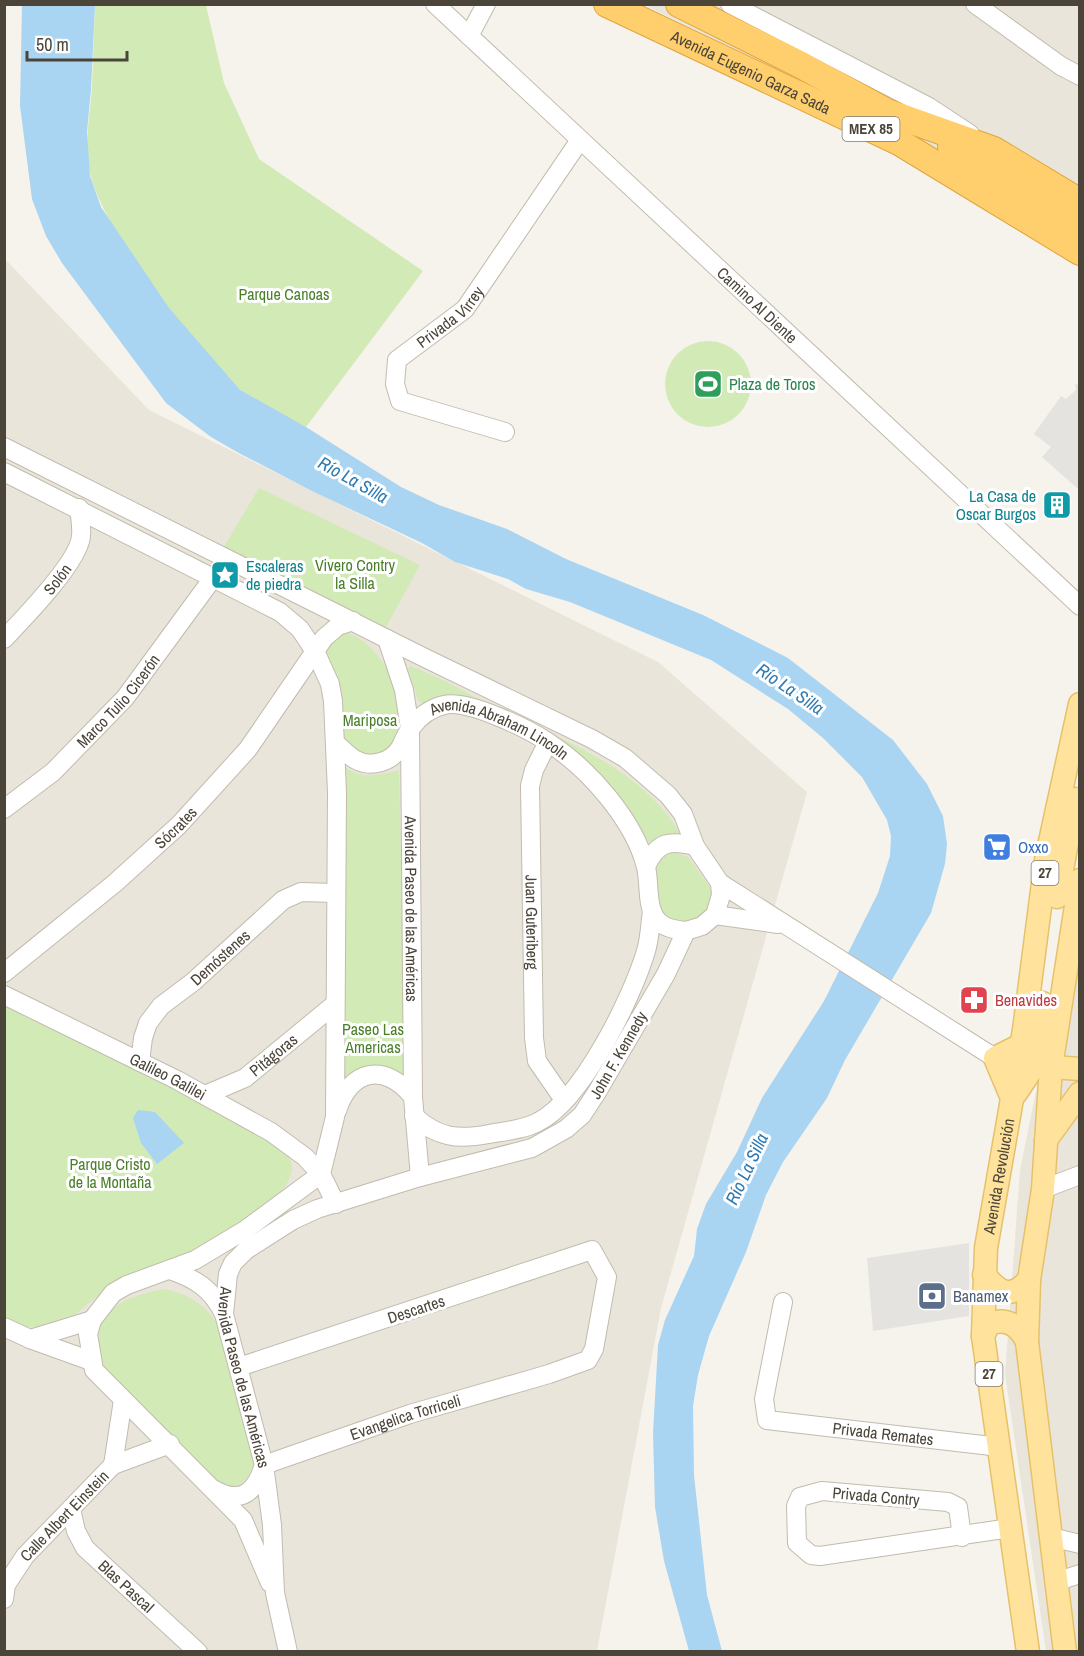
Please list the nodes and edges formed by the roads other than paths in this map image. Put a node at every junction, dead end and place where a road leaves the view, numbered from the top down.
1 (435, 4) edge
2 (486, 4) edge
3 (607, 4) edge
4 (679, 4) edge
5 (730, 4) edge
6 (975, 4) edge
7 (652, 26) junction
8 (469, 36) junction
9 (1080, 76) edge
10 (887, 112) junction
11 (580, 140) junction
12 (994, 150) junction
13 (1080, 202) edge
14 (1080, 224) edge
15 (1080, 252) edge
16 (1080, 270) edge
17 (505, 432) dead end
18 (4, 447) edge
19 (4, 472) edge
20 (79, 508) junction
21 (213, 578) junction
22 (1080, 606) edge
23 (353, 621) junction
24 (4, 639) edge
25 (387, 639) junction
26 (316, 653) junction
27 (1080, 704) edge
28 (410, 729) junction
29 (548, 742) junction
30 (335, 743) junction
31 (1080, 777) edge
32 (4, 809) edge
33 (695, 846) junction
34 (646, 866) junction
35 (1070, 875) edge
36 (720, 883) junction
37 (335, 894) junction
38 (652, 911) junction
39 (715, 915) junction
40 (785, 925) junction
41 (686, 931) junction
42 (4, 973) edge
43 (4, 995) edge
44 (335, 1004) junction
45 (995, 1058) junction
46 (1031, 1061) junction
47 (140, 1062) junction
48 (1080, 1069) edge
49 (1080, 1093) edge
50 (205, 1095) junction
51 (412, 1097) junction
52 (1012, 1097) junction
53 (564, 1100) junction
54 (414, 1116) junction
55 (335, 1117) junction
56 (1046, 1140) junction
57 (321, 1174) junction
58 (1080, 1175) edge
59 (420, 1177) junction
60 (1043, 1189) junction
61 (336, 1204) junction
62 (592, 1250) joint
63 (170, 1270) junction
64 (984, 1275) junction
65 (1029, 1280) junction
66 (783, 1302) dead end
67 (224, 1314) junction
68 (92, 1320) junction
69 (4, 1327) edge
70 (983, 1336) junction
71 (30, 1339) junction
72 (1026, 1342) junction
73 (91, 1361) junction
74 (239, 1367) junction
75 (123, 1400) junction
76 (170, 1444) junction
77 (999, 1447) junction
78 (112, 1465) junction
79 (264, 1465) junction
80 (215, 1490) junction
81 (71, 1509) junction
82 (1010, 1528) junction
83 (962, 1537) junction
84 (1051, 1537) junction
85 (1080, 1544) edge
86 (1080, 1574) edge
87 (1055, 1582) junction
88 (5, 1590) edge
89 (274, 1593) junction
90 (198, 1652) edge
91 (288, 1652) edge
92 (1028, 1652) edge
93 (1065, 1652) edge

1 - 8 street, Camino Al Diente
2 - 8 street
3 - 7 highway, Avenida Eugenio Garza Sada / MEX 85
4 - 10 highway, Avenida Eugenio Garza Sada / MEX 85
5 - 12 street
6 - 9 street
7 - 15 highway, Avenida Eugenio Garza Sada / MEX 85
7 - 16 highway
8 - 11 street, Camino Al Diente
10 - 12 highway, Avenida Eugenio Garza Sada / MEX 85
10 - 14 highway
11 - 17 street, Privada Virrey
11 - 22 street, Camino Al Diente
12 - 13 highway, Avenida Eugenio Garza Sada / MEX 85
18 - 23 street, Avenida Abraham Lincoln
19 - 20 street
20 - 21 street
20 - 24 street, Solón
21 - 26 street
21 - 32 street, Marco Tulio Cicerón
23 - 25 street, Avenida Abraham Lincoln
23 - 26 street, Sócrates
25 - 28 street, Avenida Paseo de las Américas
25 - 33 street, Avenida Abraham Lincoln
26 - 30 street
26 - 42 street, Sócrates
27 - 46 main road, 27
28 - 29 street, Avenida Abraham Lincoln
28 - 30 street, Avenida Abraham Lincoln
28 - 51 street, Avenida Paseo de las Américas
29 - 34 street, Avenida Abraham Lincoln
29 - 53 street, Juan Guteriberg
30 - 37 street
31 - 35 main road
33 - 34 street
33 - 36 street, Avenida Abraham Lincoln
34 - 38 street, Avenida Abraham Lincoln
35 - 46 main road, 27
35 - 46 main road
36 - 39 street
36 - 40 street
37 - 44 street
37 - 47 street, Demóstenes
38 - 41 street
38 - 53 street, John F. Kennedy
39 - 40 street
39 - 41 street
40 - 45 street
41 - 59 street, John F. Kennedy
43 - 47 street, Galileo Galilei
44 - 50 street, Pitágoras
44 - 55 street
45 - 46 main road
45 - 52 main road
46 - 48 main road
46 - 52 main road
46 - 56 main road, 27
47 - 50 street, Galileo Galilei
49 - 56 main road
50 - 57 street, Galileo Galilei
51 - 54 street, Avenida Paseo de las Américas
51 - 55 street
52 - 64 main road, Avenida Revolución / 27
53 - 54 street, John F. Kennedy
54 - 59 street, Avenida Paseo de las Américas
55 - 57 street
56 - 60 main road, 27
57 - 61 street, Galileo Galilei
57 - 63 street
58 - 60 street
59 - 61 street, Avenida Paseo de las Américas
60 - 65 main road, 27
61 - 67 street, Avenida Paseo de las Américas
62 - 74 street, Descartes
62 - 79 street, Evangelica Torriceli
63 - 67 street
63 - 68 street
64 - 65 main road
64 - 70 main road, Avenida Revolución / 27
65 - 72 main road, 27
66 - 77 street, Privada Remates
67 - 74 street, Avenida Paseo de las Américas
68 - 71 street
68 - 73 street
69 - 71 street
70 - 72 main road
70 - 77 main road, Avenida Revolución / 27
71 - 73 street
72 - 84 main road, 27
73 - 75 street, Avenida Paseo de las Américas
74 - 79 street, Avenida Paseo de las Américas
75 - 76 street, Avenida Paseo de las Américas
75 - 78 street, Calle Albert Einstein
76 - 78 street, Calle Albert Einstein
76 - 80 street, Avenida Paseo de las Américas
77 - 82 main road, Avenida Revolución / 27
78 - 81 street, Calle Albert Einstein
79 - 80 street
79 - 89 street, Avenida Paseo de las Américas
80 - 89 street, Avenida Paseo de las Américas
81 - 88 street, Calle Albert Einstein
81 - 90 street, Blas Pascal
82 - 83 street, Privada Contry
82 - 92 main road, Avenida Revolución / 27
83 - 83 street, Privada Contry
84 - 85 street
84 - 87 main road, 27
86 - 87 street
87 - 93 main road, 27
89 - 91 street, Avenida Paseo de las Américas

